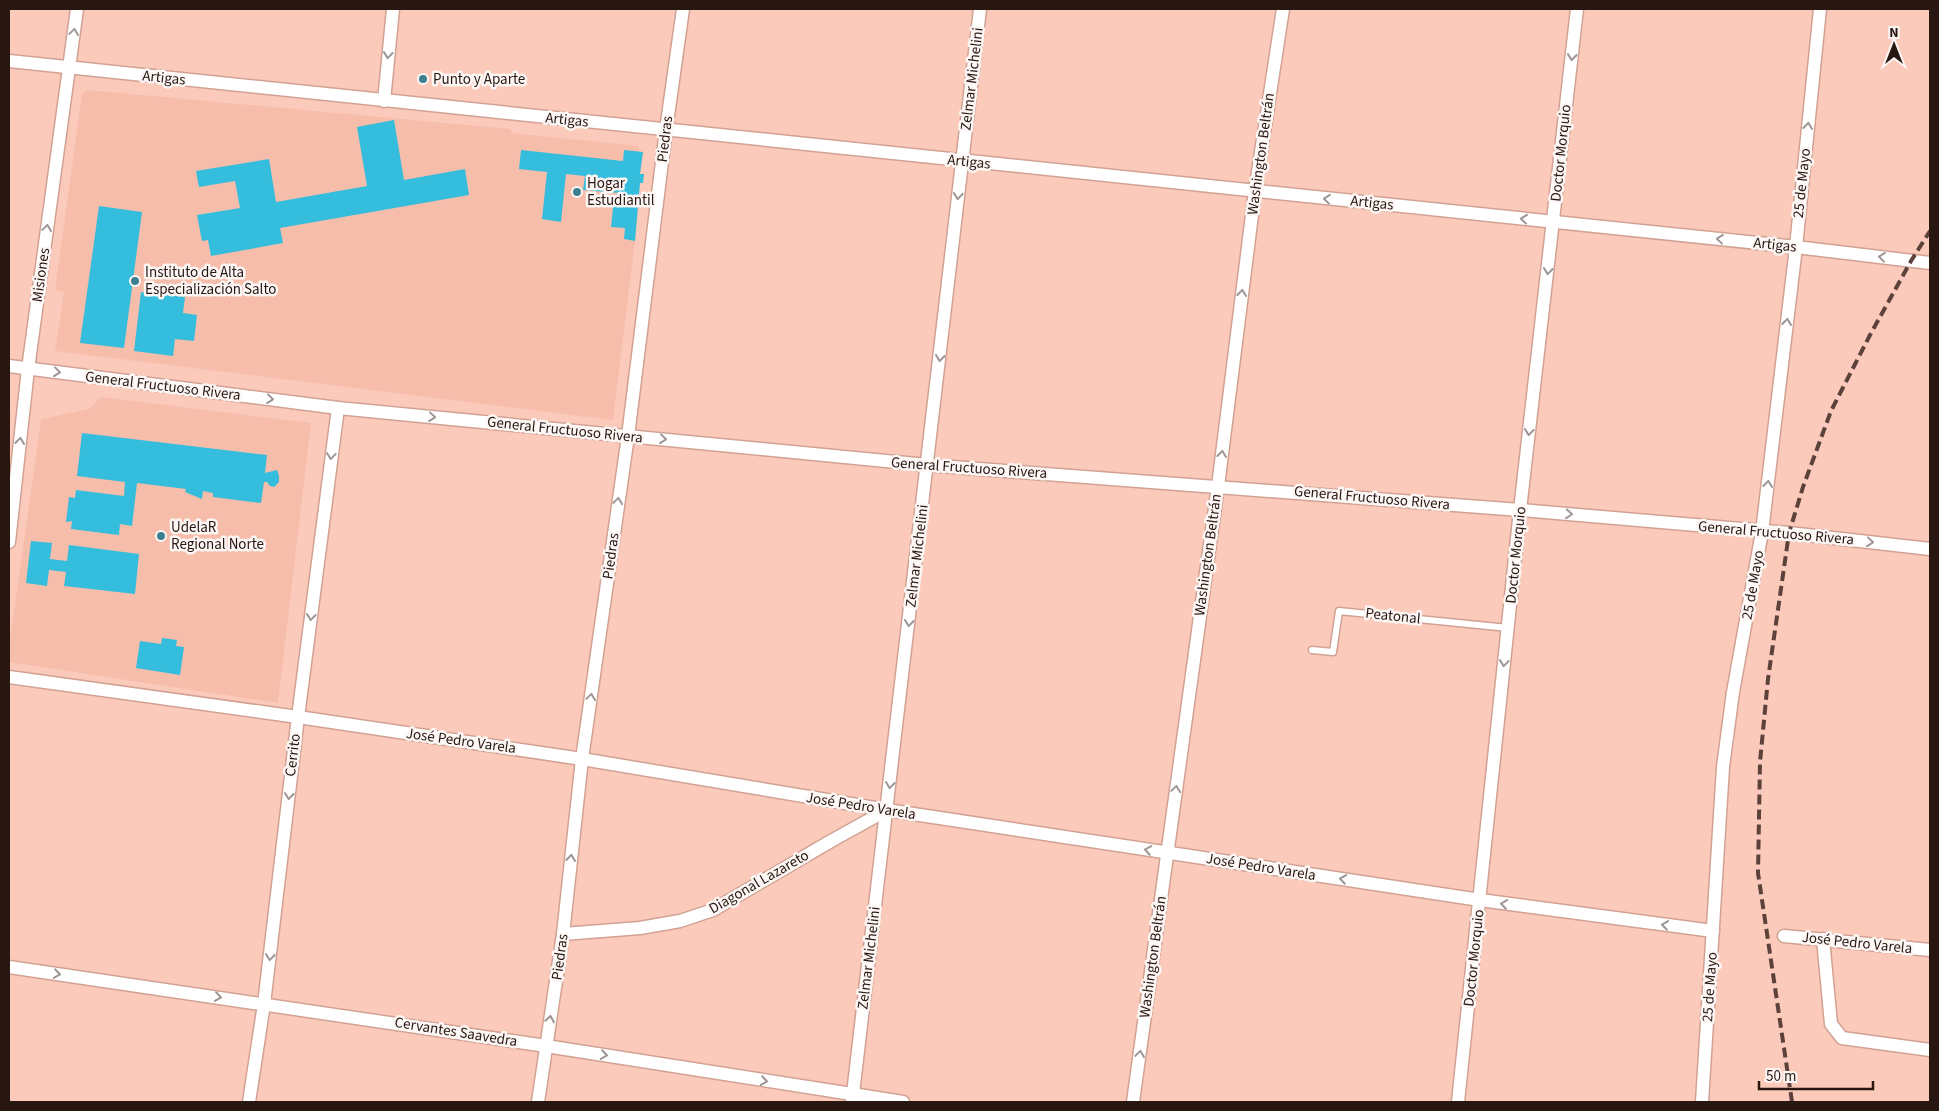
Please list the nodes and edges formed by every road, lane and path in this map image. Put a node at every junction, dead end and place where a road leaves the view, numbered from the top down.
1 (77, 9) edge
2 (393, 9) edge
3 (683, 9) edge
4 (980, 9) edge
5 (1283, 9) edge
6 (1578, 9) edge
7 (1820, 9) edge
8 (9, 61) edge
9 (69, 68) junction
10 (384, 101) junction
11 (666, 130) junction
12 (962, 161) junction
13 (1255, 191) junction
14 (1553, 222) junction
15 (1796, 247) junction
16 (1930, 263) edge
17 (9, 366) edge
18 (28, 369) junction
19 (338, 408) junction
20 (628, 436) junction
21 (927, 465) junction
22 (1218, 486) junction
23 (1520, 510) junction
24 (1762, 532) junction
25 (9, 542) edge
26 (1930, 549) edge
27 (1508, 628) junction
28 (1312, 650) dead end
29 (9, 677) edge
30 (298, 717) junction
31 (582, 758) junction
32 (887, 810) junction
33 (1167, 852) junction
34 (1480, 900) junction
35 (1714, 932) junction
36 (563, 934) junction
37 (1784, 936) dead end
38 (1824, 939) junction
39 (1930, 950) edge
40 (9, 967) edge
41 (264, 1004) junction
42 (546, 1046) junction
43 (1930, 1050) edge
44 (853, 1099) edge
45 (249, 1102) edge
46 (538, 1102) edge
47 (902, 1102) edge
48 (1133, 1102) edge
49 (1458, 1102) edge
50 (1702, 1102) edge

9 -> 1 street, Misiones
2 -> 10 street
3 - 11 street, Piedras
4 - 12 street, Zelmar Michelini
5 - 13 street, Washington Beltrán
6 -> 14 street, Doctor Morquio
15 -> 7 street, 25 de Mayo
8 - 9 street, Artigas
9 - 10 street, Artigas
18 -> 9 street, Misiones
10 - 11 street, Artigas
11 - 12 street, Artigas
11 - 20 street, Piedras
12 - 13 street, Artigas
12 -> 21 street, Zelmar Michelini
14 -> 13 street, Artigas
22 -> 13 street, Washington Beltrán
15 -> 14 street, Artigas
14 -> 23 street, Doctor Morquio
16 -> 15 street, Artigas
24 -> 15 street, 25 de Mayo
17 - 18 street, General Fructuoso Rivera
18 -> 19 street, General Fructuoso Rivera
25 -> 18 street, Misiones
19 -> 20 street, General Fructuoso Rivera
19 -> 30 street, Cerrito
20 -> 21 street, General Fructuoso Rivera
31 -> 20 street, Piedras
21 - 22 street, General Fructuoso Rivera
21 -> 32 street, Zelmar Michelini
22 - 23 street, General Fructuoso Rivera
33 -> 22 street, Washington Beltrán
23 -> 24 street, General Fructuoso Rivera
23 - 27 street, Doctor Morquio
24 -> 26 street, General Fructuoso Rivera
24 - 35 street, 25 de Mayo
27 - 28 lane, Peatonal
27 -> 34 street, Doctor Morquio
29 - 30 street, José Pedro Varela
30 - 31 street, José Pedro Varela
30 -> 41 street, Cerrito
31 - 32 street, José Pedro Varela
36 -> 31 street, Piedras
33 -> 32 street, José Pedro Varela
32 - 36 street, Diagonal Lazareto
32 - 44 street, Zelmar Michelini
34 -> 33 street, José Pedro Varela
48 -> 33 street, Washington Beltrán
35 -> 34 street, José Pedro Varela
34 - 49 street, Doctor Morquio
35 - 50 street, 25 de Mayo
42 -> 36 street, Piedras
37 - 38 street, José Pedro Varela
38 - 39 street, José Pedro Varela
38 - 43 street
40 -> 41 street, Cervantes Saavedra
41 - 42 street, Cervantes Saavedra
41 - 45 street, Cerrito
42 -> 44 street, Cervantes Saavedra
42 - 46 street, Piedras
44 - 47 street, Cervantes Saavedra

